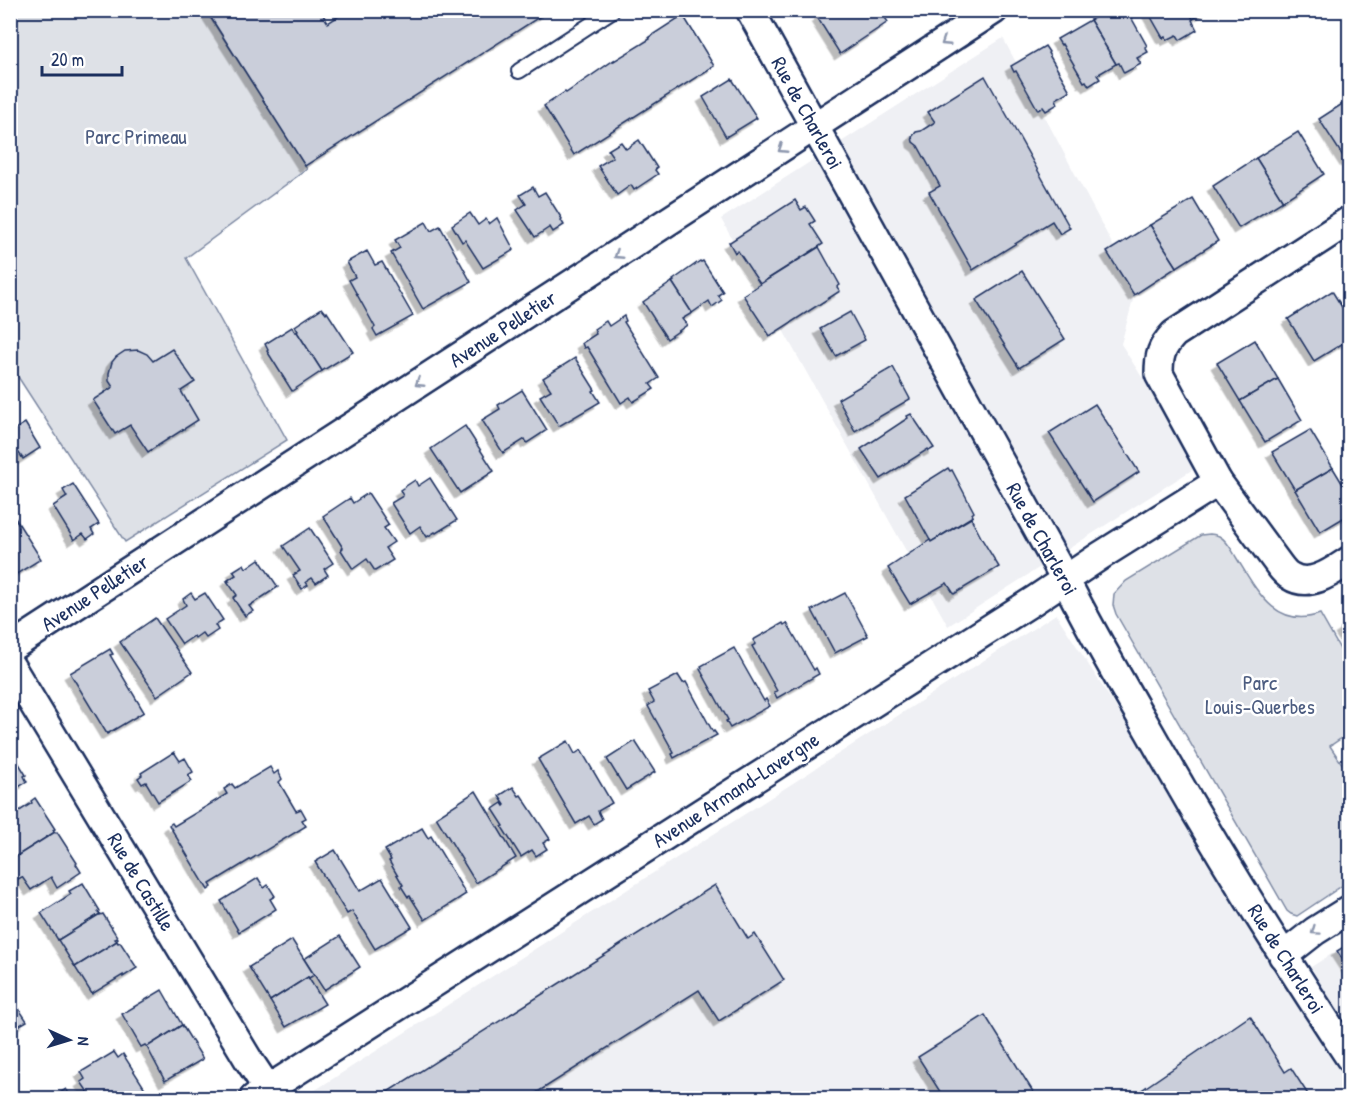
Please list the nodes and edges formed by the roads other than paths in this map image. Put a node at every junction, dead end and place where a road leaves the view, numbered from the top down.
1 (613, 10) edge
2 (750, 10) edge
3 (994, 10) edge
4 (519, 71) dead end
5 (815, 127) junction
6 (1350, 220) edge
7 (1218, 482) junction
8 (1350, 560) edge
9 (1065, 579) junction
10 (10, 648) edge
11 (10, 665) edge
12 (1350, 909) edge
13 (1282, 956) junction
14 (1350, 1058) edge
15 (265, 1096) edge

1 - 4 lane
2 - 5 street, Rue de Charleroi
3 -> 5 street, Avenue Pelletier
5 - 9 street, Rue de Charleroi
5 -> 10 street, Avenue Pelletier
6 - 7 street
7 - 8 street
7 - 9 street, Avenue Armand-Lavergne
9 - 13 street, Rue de Charleroi
9 - 15 street, Avenue Armand-Lavergne
11 - 15 street, Rue de Castille
12 -> 13 street
13 - 14 street, Rue de Charleroi

